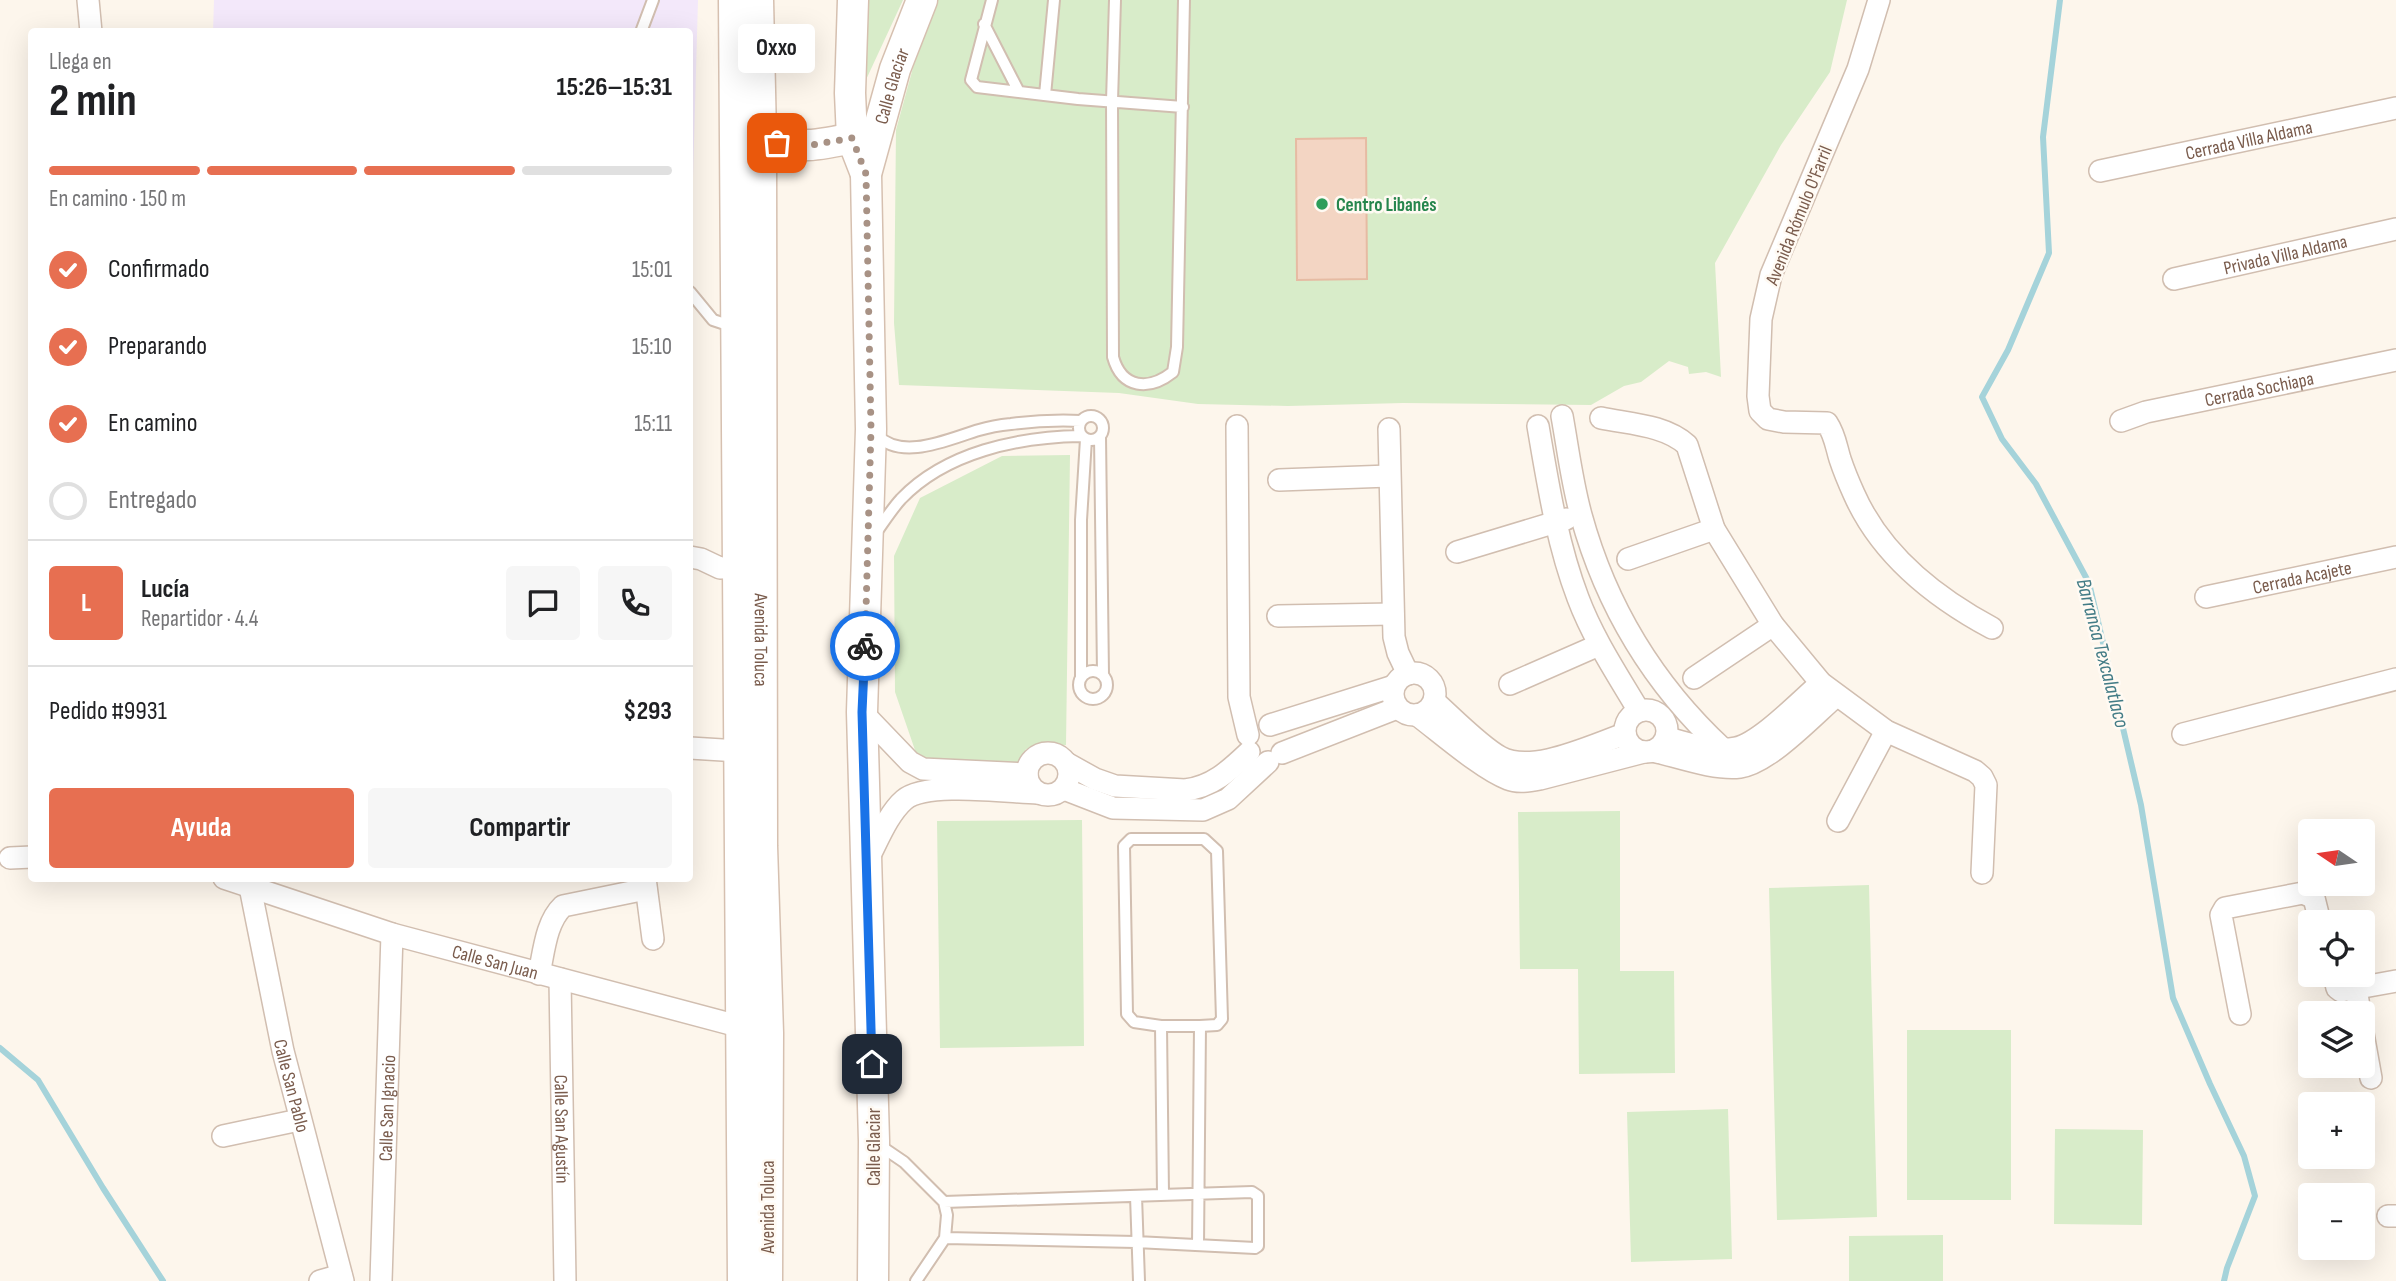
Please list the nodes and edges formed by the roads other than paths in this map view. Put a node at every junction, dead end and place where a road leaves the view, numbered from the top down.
1 (88, 0) edge
2 (653, 0) edge
3 (734, 0) edge
4 (758, 0) edge
5 (853, 0) edge
6 (922, 0) edge
7 (992, 0) edge
8 (1054, 0) edge
9 (1115, 0) edge
10 (1184, 0) edge
11 (1879, 0) edge
12 (984, 24) junction
13 (90, 28) edge
14 (642, 28) edge
15 (1019, 92) junction
16 (1045, 95) junction
17 (1112, 101) junction
18 (1183, 107) junction
19 (2396, 108) edge
20 (761, 135) junction
21 (865, 135) junction
22 (2100, 171) dead end
23 (2396, 229) edge
24 (2174, 279) dead end
25 (693, 296) edge
26 (749, 328) junction
27 (2396, 360) edge
28 (1562, 416) dead end
29 (1601, 418) dead end
30 (1081, 421) junction
31 (2121, 421) dead end
32 (1237, 426) dead end
33 (1538, 426) dead end
34 (871, 429) junction
35 (1389, 429) dead end
36 (1100, 436) junction
37 (1083, 438) junction
38 (946, 442) junction
39 (956, 461) junction
40 (1389, 476) junction
41 (1279, 480) dead end
42 (1083, 484) junction
43 (1101, 485) junction
44 (1580, 513) junction
45 (1081, 520) junction
46 (1101, 520) junction
47 (1554, 523) junction
48 (1714, 529) junction
49 (869, 542) junction
50 (1457, 552) dead end
51 (695, 558) edge
52 (750, 558) junction
53 (2396, 558) edge
54 (1628, 559) dead end
55 (2206, 597) dead end
56 (1081, 606) junction
57 (1102, 607) junction
58 (1393, 614) junction
59 (1278, 616) dead end
60 (1773, 625) junction
61 (1992, 628) dead end
62 (1599, 645) junction
63 (1103, 674) junction
64 (1081, 677) junction
65 (1694, 678) dead end
66 (1401, 680) junction
67 (2396, 680) edge
68 (1510, 684) dead end
69 (1829, 690) junction
70 (1397, 708) junction
71 (1425, 708) junction
72 (1639, 711) junction
73 (862, 712) junction
74 (1270, 725) junction
75 (1886, 731) junction
76 (1625, 734) junction
77 (2183, 734) dead end
78 (1248, 744) junction
79 (1655, 747) junction
80 (693, 748) edge
81 (1723, 749) junction
82 (739, 751) junction
83 (1275, 757) junction
84 (1068, 764) junction
85 (1027, 774) junction
86 (1064, 789) junction
87 (1037, 793) junction
88 (1838, 821) dead end
89 (28, 857) edge
90 (10, 858) dead end
91 (868, 859) junction
92 (1982, 873) dead end
93 (236, 882) edge
94 (646, 884) edge
95 (250, 887) junction
96 (2317, 910) edge
97 (392, 934) junction
98 (653, 939) dead end
99 (549, 976) junction
100 (2396, 981) edge
101 (2338, 987) edge
102 (2356, 988) junction
103 (2358, 1001) edge
104 (2240, 1014) dead end
105 (1161, 1026) junction
106 (1200, 1026) junction
107 (755, 1031) junction
108 (299, 1120) junction
109 (223, 1136) dead end
110 (874, 1141) junction
111 (1198, 1193) junction
112 (1163, 1195) junction
113 (1136, 1196) junction
114 (944, 1202) junction
115 (945, 1238) junction
116 (1136, 1242) junction
117 (1198, 1245) junction
118 (334, 1279) edge
119 (381, 1281) edge
120 (565, 1281) edge
121 (743, 1281) edge
122 (767, 1281) edge
123 (873, 1281) edge
124 (916, 1281) edge
125 (1139, 1281) edge

1 - 13 street
2 - 14 lane
3 - 26 street, Avenida Toluca
4 - 20 street, Avenida Toluca
5 - 21 street, Calle Glaciar
6 - 21 street, Calle Glaciar
7 - 12 lane
8 - 16 lane
9 - 17 lane
10 - 18 lane
11 - 61 street, Avenida Rómulo O'Farril
12 - 15 lane
12 - 15 lane
15 - 16 lane
16 - 17 lane
17 - 18 lane
17 - 18 lane
19 - 22 street, Cerrada Villa Aldama
20 - 21 street
20 - 26 street, Avenida Toluca
21 - 34 street, Calle Glaciar
23 - 24 street, Privada Villa Aldama
25 - 26 lane
26 - 52 street, Avenida Toluca
27 - 31 street, Cerrada Sochiapa
28 - 44 street
29 - 48 street
30 - 36 lane
30 - 37 lane
30 - 38 lane
32 - 78 street
33 - 47 street
34 - 38 lane
34 - 49 street, Calle Glaciar
35 - 40 street
36 - 37 lane
36 - 43 lane
37 - 39 lane
37 - 42 lane
38 - 39 lane
39 - 49 lane
40 - 41 street
40 - 58 street
42 - 43 lane
42 - 45 lane
43 - 46 lane
44 - 47 street
44 - 81 street
45 - 46 lane
45 - 56 lane
46 - 57 lane
47 - 50 street
47 - 62 street
48 - 54 street
48 - 60 street
49 - 73 street, Calle Glaciar
51 - 52 street
52 - 82 street, Avenida Toluca
52 - 107 street, Avenida Toluca
53 - 55 street, Cerrada Acajete
56 - 57 lane
56 - 64 lane
57 - 63 lane
58 - 59 street
58 - 66 street
60 - 65 street
60 - 69 street
62 - 68 street
62 - 72 street
63 - 64 lane
63 - 64 lane
66 - 70 street
66 - 71 street
66 - 74 street
67 - 77 street
69 - 75 street
69 - 79 street
69 - 81 street
70 - 71 street
70 - 83 street
71 - 76 street
71 - 79 street
72 - 76 street
72 - 79 street
73 - 85 street
73 - 91 street, Calle Glaciar
74 - 78 street
74 - 83 street
75 - 88 street
75 - 92 street
76 - 79 street
78 - 83 street
78 - 84 street
79 - 81 street
80 - 82 street
82 - 107 street, Avenida Toluca
83 - 86 street
84 - 85 street
84 - 86 street
85 - 87 street
86 - 87 street
87 - 91 street
89 - 90 street
91 - 110 street, Calle Glaciar
93 - 95 street, Calle San Juan
94 - 98 street
94 - 99 street, Calle San Agustín
95 - 97 street, Calle San Juan
95 - 108 street, Calle San Pablo
96 - 104 street
97 - 99 street, Calle San Juan
97 - 119 street, Calle San Ignacio
99 - 107 street, Calle San Juan
99 - 120 street, Calle San Agustín
100 - 102 street
101 - 102 street
102 - 103 street
105 - 106 lane
105 - 106 lane
105 - 112 lane
106 - 111 lane
107 - 121 street, Avenida Toluca
107 - 122 street, Avenida Toluca
108 - 109 street
108 - 118 street, Calle San Pablo
110 - 114 lane
110 - 123 street, Calle Glaciar
111 - 112 lane
111 - 117 lane
111 - 117 lane
112 - 113 lane
113 - 114 lane
113 - 116 lane
114 - 115 lane
115 - 116 lane
115 - 124 lane
116 - 117 lane
116 - 125 lane

